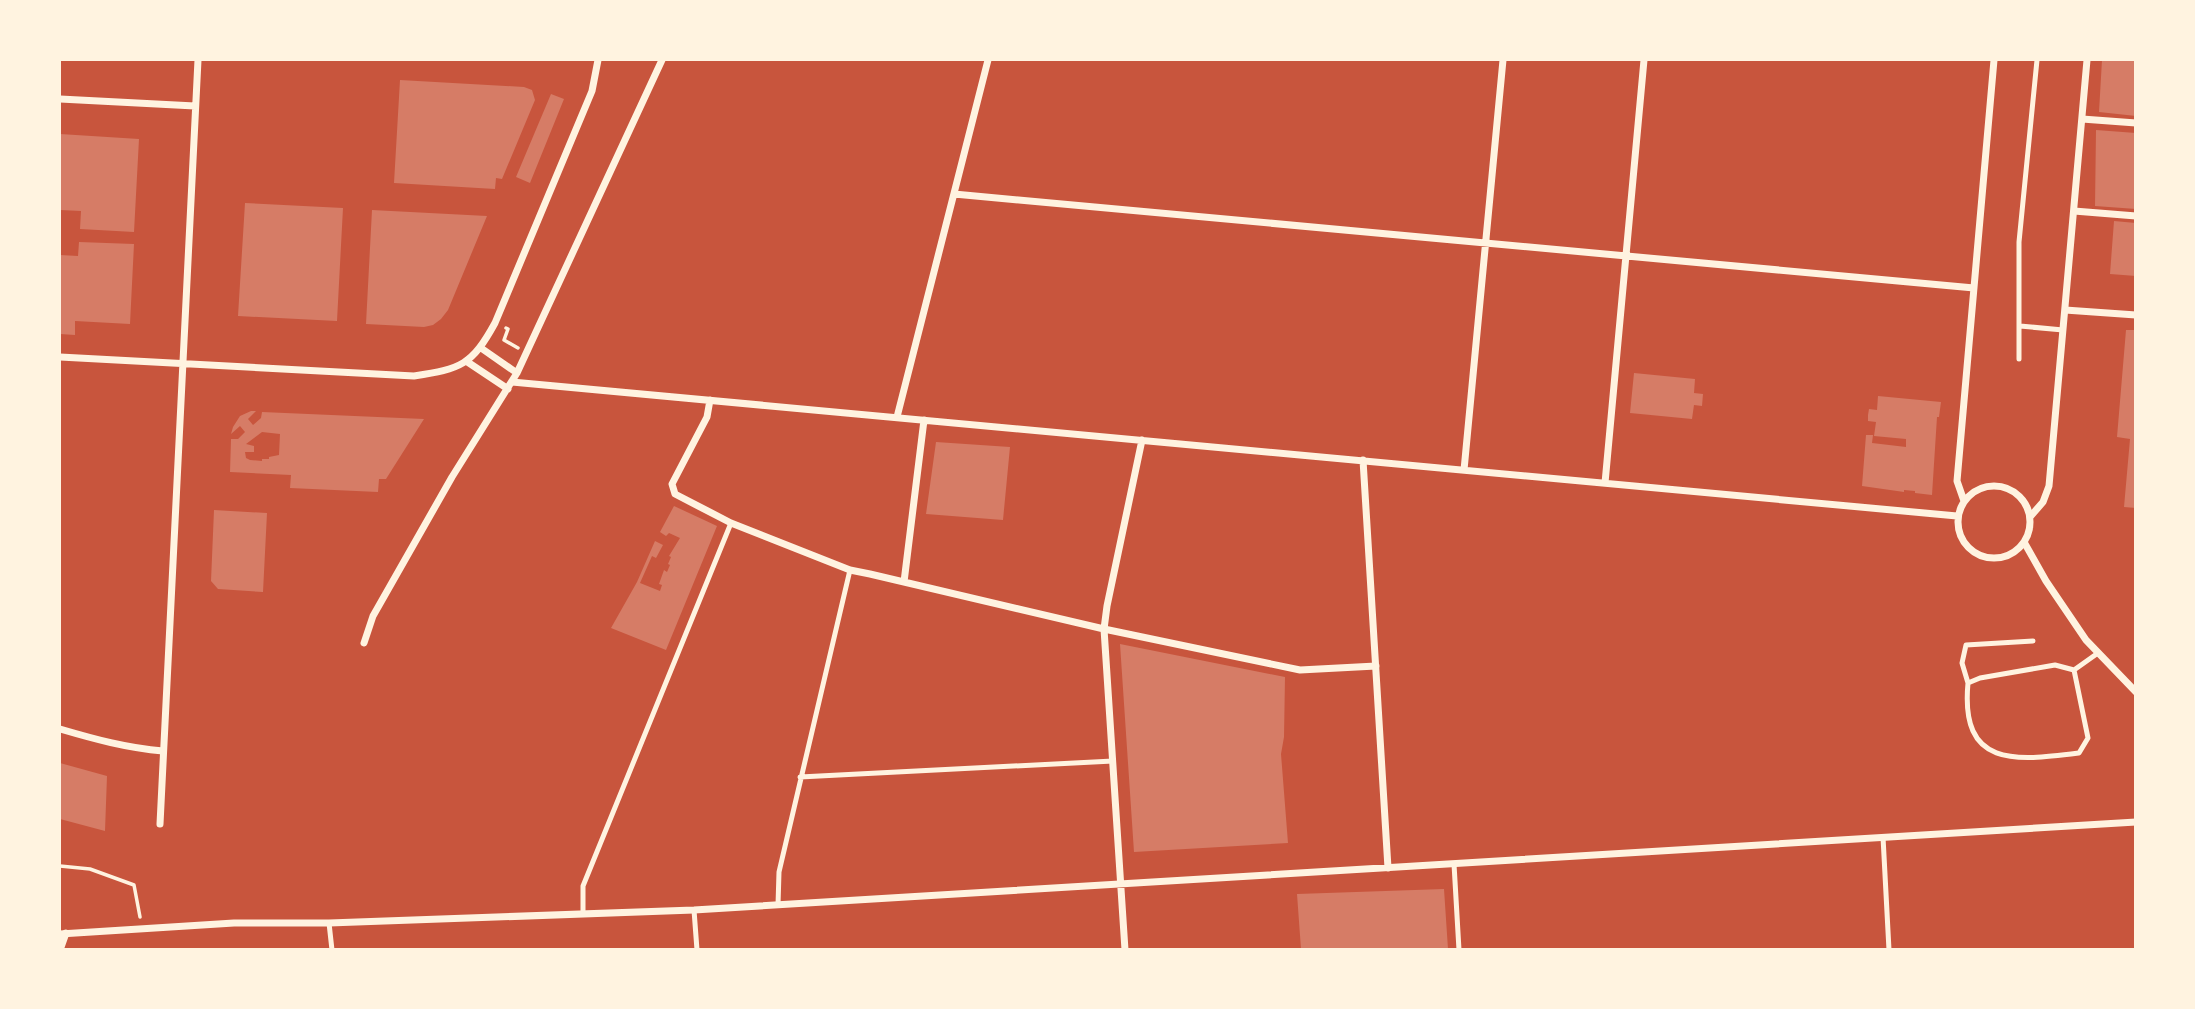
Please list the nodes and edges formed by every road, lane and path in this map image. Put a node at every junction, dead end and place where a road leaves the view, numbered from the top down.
1 (198, 60) edge
2 (598, 60) edge
3 (662, 60) edge
4 (988, 60) edge
5 (1503, 60) edge
6 (1644, 60) edge
7 (1994, 60) edge
8 (2037, 60) edge
9 (2087, 60) edge
10 (60, 99) edge
11 (195, 106) junction
12 (2082, 119) junction
13 (2136, 123) edge
14 (954, 194) junction
15 (2074, 211) junction
16 (2136, 216) edge
17 (1486, 243) junction
18 (1626, 256) junction
19 (1974, 288) junction
20 (2065, 310) junction
21 (2136, 315) edge
22 (495, 323) junction
23 (2020, 326) junction
24 (2063, 330) junction
25 (481, 348) junction
26 (527, 351) junction
27 (60, 357) edge
28 (2019, 359) dead end
29 (466, 361) junction
30 (184, 364) junction
31 (517, 373) junction
32 (510, 385) junction
33 (710, 400) junction
34 (897, 417) junction
35 (924, 420) junction
36 (1142, 440) junction
37 (1363, 460) junction
38 (1464, 470) junction
39 (1605, 483) junction
40 (1964, 500) junction
41 (1957, 516) junction
42 (2030, 517) junction
43 (731, 523) junction
44 (2024, 542) junction
45 (850, 570) junction
46 (904, 582) junction
47 (1104, 629) junction
48 (2033, 641) dead end
49 (364, 643) dead end
50 (2098, 653) junction
51 (1376, 666) junction
52 (2074, 670) junction
53 (1968, 683) junction
54 (2136, 692) edge
55 (60, 729) edge
56 (163, 751) junction
57 (1113, 761) junction
58 (800, 777) junction
59 (2136, 822) edge
60 (160, 824) dead end
61 (1883, 838) junction
62 (1454, 864) junction
63 (60, 866) edge
64 (1388, 868) junction
65 (1120, 884) junction
66 (778, 905) junction
67 (694, 910) junction
68 (583, 914) junction
69 (330, 923) junction
70 (142, 928) junction
71 (62, 932) edge
72 (60, 950) edge
73 (331, 950) edge
74 (697, 950) edge
75 (1125, 950) edge
76 (1459, 950) edge
77 (1889, 950) edge

1 - 11 street
2 - 22 street
3 - 26 street
4 - 14 street
5 - 17 street
6 - 18 street
7 - 19 street
8 - 23 lane
9 - 12 street
10 - 11 street
11 - 30 street
12 - 13 street
12 - 15 street
14 - 17 street
14 - 34 street
15 - 16 street
15 - 20 street
17 - 18 street
17 - 38 street
18 - 19 street
18 - 39 street
19 - 40 street
20 - 21 street
20 - 24 street
22 - 25 street
22 - 26 path
23 - 24 lane
23 - 28 lane
24 - 42 street
25 - 29 street
25 - 31 street
26 - 31 street
27 - 30 street
29 - 30 street
29 - 32 street
30 - 56 street
31 - 32 street
32 - 33 street
32 - 49 street
33 - 34 street
33 - 43 street
34 - 35 street
35 - 36 street
35 - 46 street
36 - 37 street
36 - 47 street
37 - 38 street
37 - 51 street
38 - 39 street
39 - 41 street
40 - 41 street
40 - 42 street
41 - 44 street
42 - 44 street
43 - 45 street
43 - 68 lane
44 - 50 street
45 - 46 street
45 - 58 lane
46 - 47 street
47 - 51 street
47 - 57 street
48 - 53 lane
50 - 52 lane
50 - 54 street
51 - 64 street
52 - 53 lane
52 - 53 lane
55 - 56 street
56 - 60 street
57 - 58 lane
57 - 65 street
58 - 66 lane
59 - 61 street
61 - 62 street
61 - 77 lane
62 - 64 street
62 - 76 lane
63 - 70 path
64 - 65 street
65 - 66 street
65 - 75 street
66 - 67 street
67 - 68 street
67 - 74 lane
68 - 69 street
69 - 70 street
69 - 73 lane
70 - 71 street
71 - 72 street

